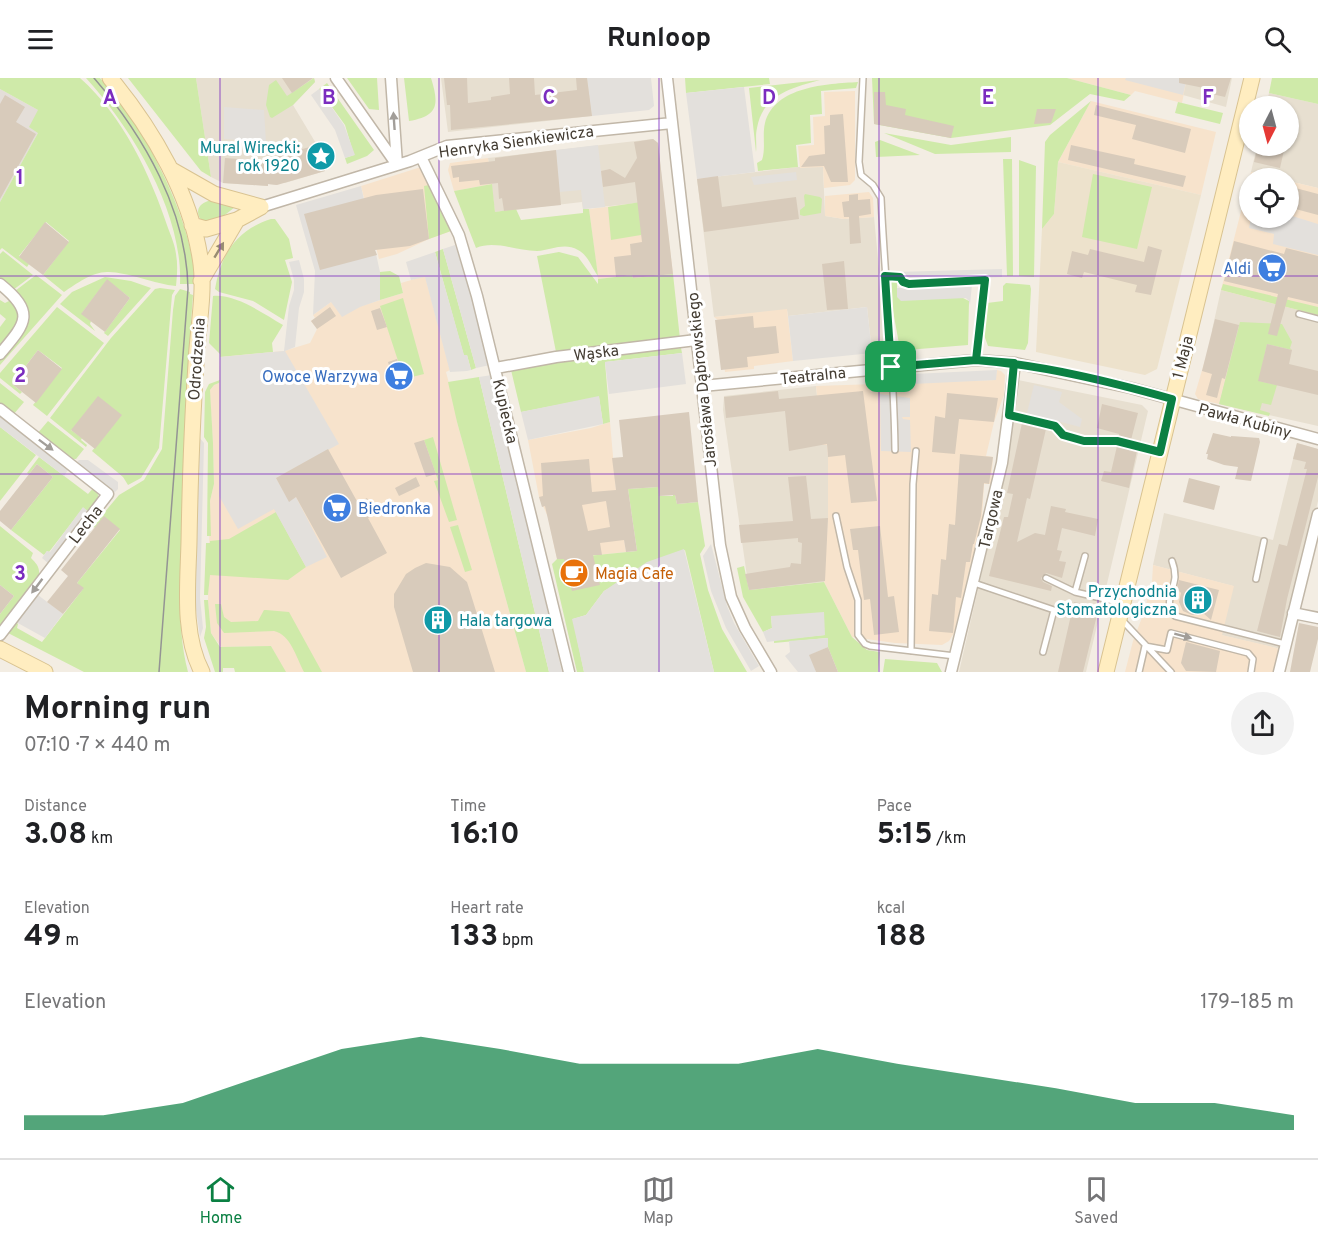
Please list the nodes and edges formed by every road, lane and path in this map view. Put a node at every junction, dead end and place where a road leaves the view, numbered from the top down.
1 (110, 78) edge
2 (336, 78) edge
3 (391, 78) edge
4 (667, 78) edge
5 (863, 78) edge
6 (1252, 78) edge
7 (672, 123) junction
8 (421, 157) junction
9 (397, 165) junction
10 (170, 170) junction
11 (214, 194) junction
12 (261, 207) junction
13 (190, 218) junction
14 (237, 220) junction
15 (885, 276) junction
16 (201, 281) junction
17 (0, 284) edge
18 (1299, 315) dead end
19 (1318, 319) edge
20 (696, 340) junction
21 (0, 354) edge
22 (976, 360) junction
23 (1014, 363) junction
24 (891, 367) junction
25 (496, 368) junction
26 (702, 386) junction
27 (1172, 399) junction
28 (0, 409) edge
29 (1009, 415) junction
30 (1318, 439) edge
31 (895, 450) dead end
32 (916, 452) dead end
33 (1160, 452) junction
34 (1318, 514) edge
35 (836, 516) dead end
36 (1264, 541) dead end
37 (1084, 556) dead end
38 (1172, 561) dead end
39 (1046, 578) dead end
40 (1256, 579) dead end
41 (974, 583) junction
42 (1075, 592) junction
43 (1121, 611) junction
44 (1293, 613) junction
45 (1318, 618) edge
46 (0, 635) edge
47 (1286, 644) junction
48 (1145, 646) junction
49 (0, 649) edge
50 (911, 651) junction
51 (1043, 652) dead end
52 (955, 656) junction
53 (199, 669) edge
54 (45, 672) edge
55 (569, 672) edge
56 (771, 672) edge
57 (951, 672) edge
58 (1106, 672) edge
59 (1138, 672) edge
60 (1171, 672) edge
61 (1251, 672) edge
62 (1279, 672) edge

1 - 10 street, Odrodzenia
2 - 9 street
9 -> 3 street
4 - 7 street, Jarosława Dąbrowskiego
5 - 15 lane
6 - 27 street, 1 Maja
7 - 8 street, Henryka Sienkiewicza
7 - 20 street, Jarosława Dąbrowskiego
8 - 9 street, Henryka Sienkiewicza
8 - 25 street, Kupiecka
9 - 12 street, Henryka Sienkiewicza
10 - 11 street
10 - 13 street, Odrodzenia
11 - 12 street
11 - 13 street
12 - 14 street
13 - 14 street
13 - 16 street, Odrodzenia
16 -> 14 street
15 - 22 lane
15 - 24 lane
16 - 53 street, Odrodzenia
17 - 21 street
18 - 19 lane
20 - 25 street, Wąska
20 - 26 street, Jarosława Dąbrowskiego
22 - 23 street, Teatralna
22 - 24 street, Teatralna
23 - 27 street, Teatralna
23 - 29 street, Targowa
24 - 26 street, Teatralna
24 - 31 lane
25 - 55 street, Kupiecka
26 - 56 street, Jarosława Dąbrowskiego
27 - 30 street, Pawła Kubiny
27 - 33 street, 1 Maja
28 -> 46 street, Lecha
29 - 33 lane
29 - 41 street, Targowa
32 - 50 lane
33 - 43 street, 1 Maja
34 - 44 street
35 - 50 lane
36 - 40 lane
37 - 42 lane
38 - 47 lane
39 - 42 lane
41 - 51 lane
41 - 52 street, Targowa
42 - 43 lane
43 - 48 lane
43 - 58 street, 1 Maja
44 - 45 street
44 - 47 street
47 - 62 street
48 - 59 lane
48 - 60 lane
48 -> 61 lane
49 - 54 street
50 - 52 lane
52 - 57 street, Targowa

